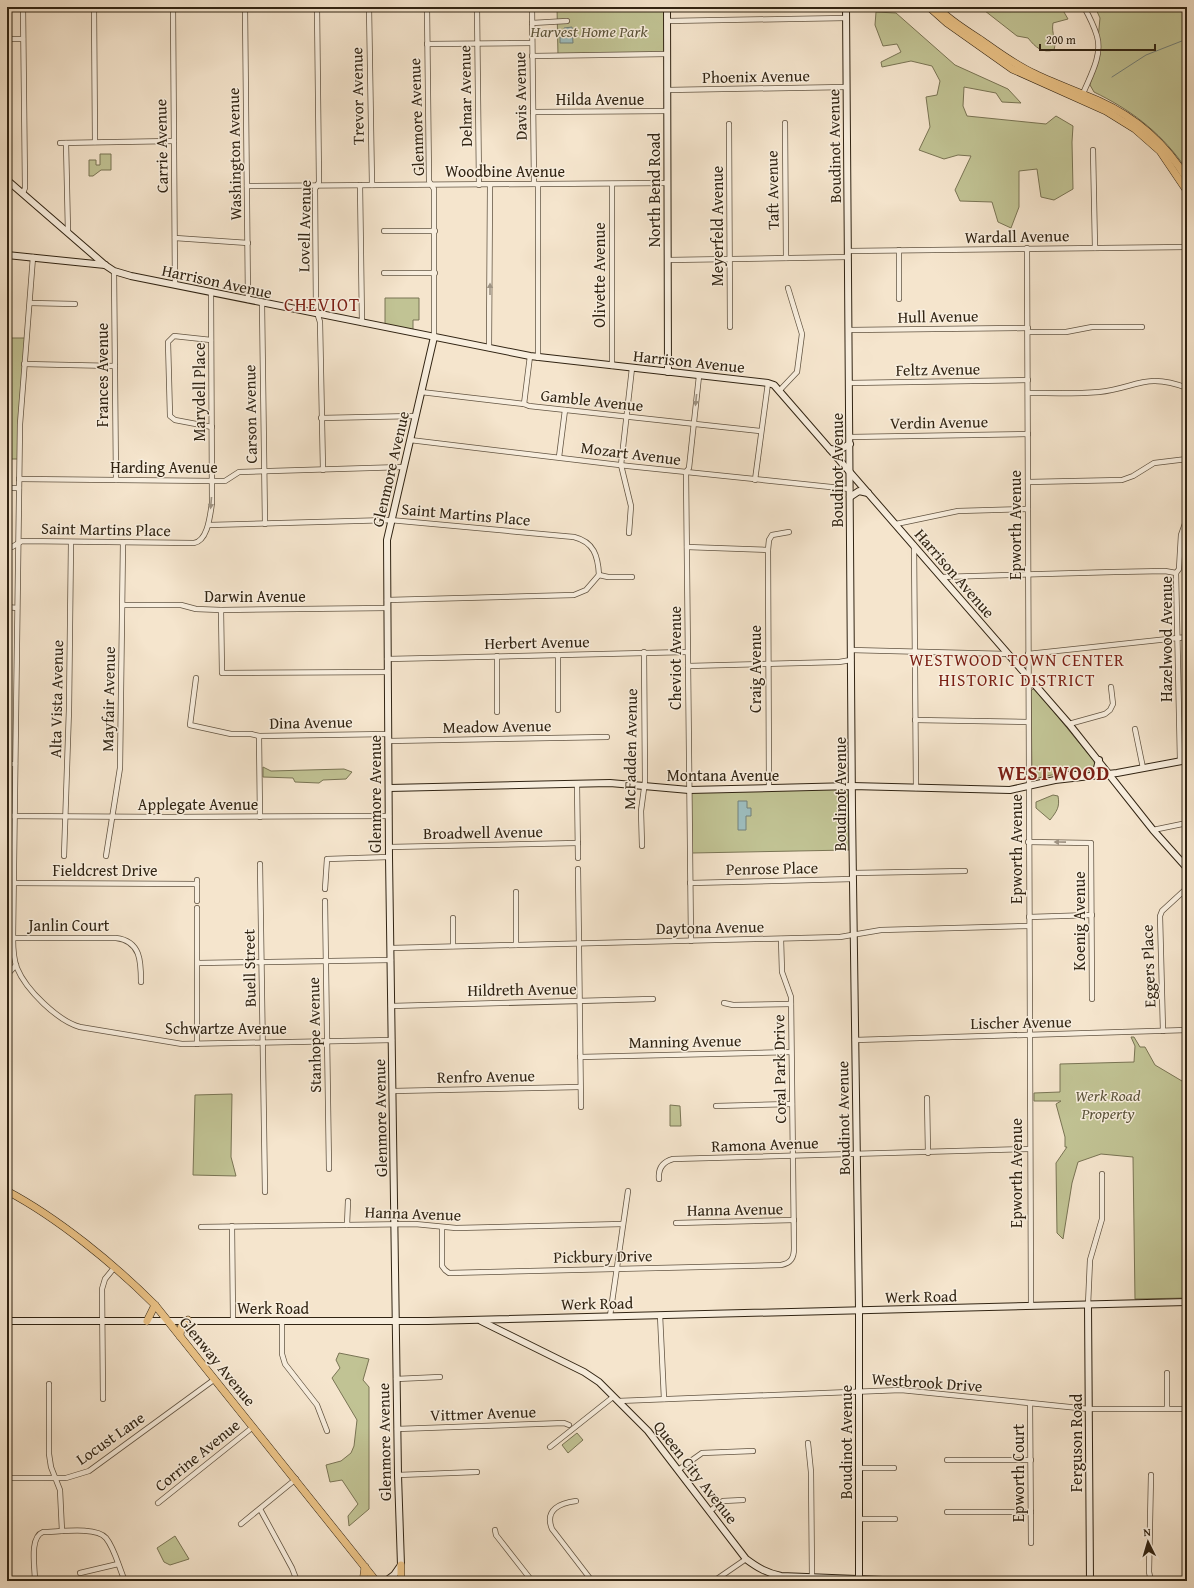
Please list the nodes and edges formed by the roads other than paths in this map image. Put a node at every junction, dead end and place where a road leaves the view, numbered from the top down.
1 (23, 7) edge
2 (94, 7) edge
3 (173, 7) edge
4 (245, 7) edge
5 (317, 7) edge
6 (369, 7) edge
7 (427, 7) edge
8 (477, 7) edge
9 (532, 7) edge
10 (667, 7) edge
11 (846, 7) edge
12 (929, 7) edge
13 (937, 7) edge
14 (1084, 7) edge
15 (846, 18) junction
16 (567, 21) dead end
17 (667, 21) junction
18 (532, 23) junction
19 (23, 38) junction
20 (7, 39) edge
21 (532, 43) junction
22 (427, 44) junction
23 (478, 44) junction
24 (667, 54) junction
25 (532, 56) junction
26 (846, 87) junction
27 (667, 90) junction
28 (1082, 97) junction
29 (667, 111) junction
30 (533, 112) junction
31 (785, 123) dead end
32 (729, 124) dead end
33 (96, 142) junction
34 (174, 142) junction
35 (60, 143) dead end
36 (66, 143) junction
37 (1093, 150) dead end
38 (1187, 179) edge
39 (7, 180) edge
40 (667, 183) junction
41 (536, 184) junction
42 (612, 184) junction
43 (360, 185) junction
44 (372, 185) junction
45 (432, 185) junction
46 (479, 185) junction
47 (490, 185) junction
48 (247, 186) junction
49 (317, 186) junction
50 (1187, 191) edge
51 (23, 193) junction
52 (384, 231) dead end
53 (435, 231) junction
54 (68, 232) junction
55 (175, 238) junction
56 (248, 243) junction
57 (1187, 247) edge
58 (1027, 248) junction
59 (1095, 248) junction
60 (899, 250) junction
61 (848, 254) junction
62 (7, 255) edge
63 (33, 257) junction
64 (786, 258) junction
65 (730, 259) junction
66 (668, 260) junction
67 (105, 265) junction
68 (114, 270) junction
69 (384, 273) dead end
70 (435, 273) junction
71 (175, 285) junction
72 (788, 288) dead end
73 (211, 293) junction
74 (899, 299) dead end
75 (248, 300) junction
76 (30, 303) junction
77 (74, 304) dead end
78 (262, 304) junction
79 (319, 315) junction
80 (362, 323) junction
81 (1142, 326) dead end
82 (730, 328) dead end
83 (849, 330) junction
84 (1028, 330) junction
85 (434, 337) junction
86 (212, 340) junction
87 (490, 348) junction
88 (530, 356) junction
89 (538, 358) junction
90 (24, 364) junction
91 (115, 366) junction
92 (612, 366) junction
93 (632, 368) junction
94 (668, 372) junction
95 (699, 376) junction
96 (1028, 380) junction
97 (768, 383) junction
98 (850, 383) junction
99 (1187, 388) edge
100 (780, 390) junction
101 (421, 392) junction
102 (1028, 393) junction
103 (524, 404) junction
104 (565, 410) junction
105 (415, 416) junction
106 (627, 417) junction
107 (321, 418) junction
108 (694, 424) junction
109 (212, 427) junction
110 (760, 431) junction
111 (1028, 434) junction
112 (410, 440) junction
113 (850, 440) junction
114 (829, 448) junction
115 (559, 457) junction
116 (1187, 459) edge
117 (620, 464) junction
118 (403, 467) junction
119 (323, 470) junction
120 (264, 471) junction
121 (686, 472) junction
122 (850, 472) junction
123 (19, 479) junction
124 (116, 480) junction
125 (755, 480) junction
126 (212, 481) junction
127 (1028, 482) junction
128 (7, 488) edge
129 (19, 488) junction
130 (850, 489) junction
131 (869, 493) junction
132 (850, 497) junction
133 (1028, 509) junction
134 (1187, 518) edge
135 (390, 520) junction
136 (264, 524) junction
137 (896, 524) junction
138 (208, 525) junction
139 (789, 532) dead end
140 (629, 533) dead end
141 (203, 536) joint
142 (71, 542) junction
143 (123, 542) junction
144 (18, 544) junction
145 (914, 545) junction
146 (7, 547) edge
147 (687, 547) junction
148 (768, 550) junction
149 (1176, 573) junction
150 (1028, 574) junction
151 (599, 575) junction
152 (632, 577) dead end
153 (942, 577) junction
154 (387, 600) junction
155 (123, 605) junction
156 (7, 607) edge
157 (17, 608) junction
158 (387, 608) junction
159 (221, 610) junction
160 (1187, 637) edge
161 (1177, 638) junction
162 (851, 650) junction
163 (644, 652) junction
164 (687, 652) junction
165 (914, 652) junction
166 (1007, 654) junction
167 (1028, 654) junction
168 (558, 655) junction
169 (497, 656) junction
170 (387, 659) junction
171 (851, 660) junction
172 (768, 664) junction
173 (688, 666) junction
174 (388, 672) junction
175 (1028, 677) junction
176 (196, 678) dead end
177 (1111, 687) dead end
178 (558, 710) dead end
179 (497, 712) dead end
180 (915, 720) junction
181 (1028, 722) junction
182 (1070, 724) junction
183 (1135, 728) dead end
184 (388, 734) junction
185 (259, 736) junction
186 (607, 736) dead end
187 (388, 741) junction
188 (1099, 760) junction
189 (1187, 760) edge
190 (1180, 761) junction
191 (7, 764) edge
192 (15, 764) junction
193 (1143, 768) junction
194 (1110, 774) junction
195 (1092, 775) junction
196 (577, 784) junction
197 (644, 786) junction
198 (852, 786) junction
199 (1028, 786) junction
200 (389, 788) junction
201 (769, 788) junction
202 (916, 788) junction
203 (689, 790) junction
204 (7, 816) edge
205 (14, 816) junction
206 (65, 816) junction
207 (113, 816) junction
208 (389, 816) junction
209 (260, 817) junction
210 (1187, 823) edge
211 (1153, 830) junction
212 (1028, 842) junction
213 (578, 843) junction
214 (642, 846) dead end
215 (389, 847) junction
216 (64, 856) dead end
217 (106, 856) dead end
218 (389, 857) junction
219 (578, 858) dead end
220 (260, 864) dead end
221 (1187, 868) edge
222 (578, 869) dead end
223 (965, 871) dead end
224 (853, 876) junction
225 (13, 883) junction
226 (690, 883) junction
227 (1187, 888) edge
228 (325, 889) dead end
229 (516, 892) dead end
230 (197, 901) dead end
231 (325, 901) dead end
232 (197, 908) dead end
233 (1092, 915) junction
234 (1029, 917) junction
235 (453, 918) dead end
236 (1028, 926) junction
237 (854, 935) junction
238 (12, 938) junction
239 (781, 938) junction
240 (691, 941) junction
241 (578, 943) junction
242 (516, 945) junction
243 (453, 946) junction
244 (391, 948) junction
245 (391, 960) junction
246 (326, 961) junction
247 (262, 962) junction
248 (198, 963) junction
249 (16, 966) junction
250 (7, 975) edge
251 (141, 982) dead end
252 (654, 999) dead end
253 (1092, 999) dead end
254 (579, 1001) junction
255 (724, 1003) dead end
256 (791, 1004) junction
257 (391, 1006) junction
258 (1187, 1030) edge
259 (1163, 1031) junction
260 (1029, 1035) junction
261 (392, 1040) junction
262 (855, 1040) junction
263 (327, 1041) junction
264 (262, 1042) junction
265 (197, 1044) junction
266 (791, 1052) junction
267 (580, 1057) junction
268 (580, 1087) junction
269 (392, 1091) junction
270 (927, 1098) dead end
271 (792, 1104) junction
272 (716, 1106) dead end
273 (581, 1107) dead end
274 (1029, 1149) junction
275 (928, 1153) junction
276 (857, 1154) junction
277 (793, 1156) junction
278 (329, 1169) dead end
279 (1102, 1174) dead end
280 (659, 1179) dead end
281 (7, 1191) edge
282 (628, 1191) dead end
283 (265, 1192) dead end
284 (348, 1201) dead end
285 (794, 1220) junction
286 (676, 1223) dead end
287 (394, 1224) junction
288 (623, 1224) junction
289 (347, 1225) junction
290 (232, 1226) junction
291 (201, 1227) dead end
292 (442, 1228) junction
293 (794, 1248) joint
294 (114, 1268) junction
295 (617, 1269) junction
296 (1187, 1302) edge
297 (155, 1305) junction
298 (1088, 1305) junction
299 (1030, 1306) junction
300 (859, 1310) junction
301 (660, 1315) junction
302 (610, 1316) junction
303 (167, 1320) junction
304 (188, 1320) junction
305 (233, 1320) junction
306 (480, 1320) junction
307 (7, 1321) edge
308 (103, 1321) junction
309 (147, 1321) junction
310 (282, 1321) junction
311 (396, 1321) junction
312 (180, 1336) junction
313 (1167, 1373) dead end
314 (440, 1377) dead end
315 (215, 1379) junction
316 (396, 1379) junction
317 (49, 1384) dead end
318 (859, 1393) junction
319 (613, 1397) junction
320 (664, 1399) junction
321 (103, 1400) dead end
322 (618, 1401) junction
323 (1030, 1403) junction
324 (1167, 1408) junction
325 (1187, 1408) edge
326 (1089, 1409) junction
327 (569, 1425) dead end
328 (253, 1426) junction
329 (397, 1429) junction
330 (327, 1431) dead end
331 (808, 1443) dead end
332 (550, 1447) dead end
333 (753, 1451) dead end
334 (947, 1460) dead end
335 (1031, 1460) junction
336 (860, 1468) junction
337 (894, 1468) dead end
338 (678, 1470) junction
339 (477, 1472) dead end
340 (398, 1475) junction
341 (1151, 1475) dead end
342 (7, 1478) edge
343 (56, 1478) junction
344 (296, 1479) junction
345 (743, 1500) dead end
346 (576, 1501) dead end
347 (158, 1503) dead end
348 (260, 1509) junction
349 (710, 1511) junction
350 (947, 1512) dead end
351 (1031, 1512) junction
352 (860, 1519) junction
353 (895, 1519) dead end
354 (242, 1524) dead end
355 (495, 1530) dead end
356 (62, 1532) junction
357 (1031, 1544) dead end
358 (746, 1559) junction
359 (118, 1564) junction
360 (401, 1565) junction
361 (365, 1567) junction
362 (80, 1573) dead end
363 (812, 1577) junction
364 (859, 1580) edge
365 (35, 1581) edge
366 (125, 1581) edge
367 (297, 1581) edge
368 (363, 1581) edge
369 (376, 1581) edge
370 (386, 1581) edge
371 (401, 1581) edge
372 (532, 1581) edge
373 (592, 1581) edge
374 (714, 1581) edge
375 (908, 1581) edge
376 (1090, 1581) edge
377 (1151, 1581) edge

1 - 19 street
2 - 33 street
3 - 34 street, Carrie Avenue
4 - 48 street, Washington Avenue
5 - 49 street, Lovell Avenue
6 - 44 street, Trevor Avenue
7 - 22 street, Glenmore Avenue
8 - 23 street, Delmar Avenue
9 - 18 street, Davis Avenue
10 - 17 street, North Bend Road
11 - 15 street, Boudinot Avenue
12 - 28 main road
13 - 28 main road
14 - 28 street
15 - 17 street
15 - 26 street, Boudinot Avenue
16 - 18 street
17 - 24 street, North Bend Road
18 - 21 street, Davis Avenue
19 - 20 street
19 - 51 street
21 - 23 street
21 - 25 street, Davis Avenue
22 - 23 street
22 - 45 street, Glenmore Avenue
23 - 46 street, Delmar Avenue
24 - 25 street
24 - 27 street, North Bend Road
25 - 30 street, Davis Avenue
26 - 27 street, Phoenix Avenue
26 - 61 street, Boudinot Avenue
27 - 29 street, North Bend Road
28 - 38 main road
28 - 50 main road
29 - 30 street, Hilda Avenue
29 - 40 street, North Bend Road
30 - 41 street, Davis Avenue
31 - 64 street, Taft Avenue
32 - 65 street, Meyerfeld Avenue
33 - 34 street
33 - 36 street
34 - 55 street, Carrie Avenue
35 - 36 street
36 - 54 street
37 - 59 street
39 - 51 street, Harrison Avenue
40 - 42 street, Woodbine Avenue
40 - 66 street, North Bend Road
41 - 42 street, Woodbine Avenue
41 - 47 street, Woodbine Avenue
41 - 89 street, Davis Avenue
42 - 92 street, Olivette Avenue
43 - 44 street, Woodbine Avenue
43 - 49 street, Woodbine Avenue
43 - 80 street
44 - 45 street, Woodbine Avenue
45 - 46 street, Woodbine Avenue
45 - 53 street, Glenmore Avenue
46 - 47 street, Woodbine Avenue
87 -> 47 street
48 - 49 street, Woodbine Avenue
48 - 56 street, Washington Avenue
49 - 79 street, Lovell Avenue
51 - 54 street, Harrison Avenue
52 - 53 street
53 - 70 street, Glenmore Avenue
54 - 67 street, Harrison Avenue
55 - 56 street
55 - 71 street, Carrie Avenue
56 - 75 street, Washington Avenue
57 - 59 street, Wardall Avenue
58 - 59 street, Wardall Avenue
58 - 60 street, Wardall Avenue
58 - 84 street, Epworth Avenue
60 - 61 street, Wardall Avenue
60 - 74 street
61 - 64 street, Wardall Avenue
61 - 83 street, Boudinot Avenue
62 - 63 street
63 - 67 street
63 - 76 street
64 - 65 street, Wardall Avenue
65 - 66 street, Wardall Avenue
65 - 82 street, Meyerfeld Avenue
66 - 94 street, North Bend Road
67 - 68 street, Harrison Avenue
68 - 71 street, Harrison Avenue
68 - 91 street, Frances Avenue
69 - 70 street
70 - 85 street, Glenmore Avenue
71 - 73 street, Harrison Avenue
72 - 100 street
73 - 75 street, Harrison Avenue
73 - 86 street, Marydell Place
75 - 78 street, Harrison Avenue
76 - 77 street
76 - 90 street
78 - 79 street, Harrison Avenue
78 - 120 street, Carson Avenue
79 - 80 street, Harrison Avenue
79 - 107 street, Lovell Avenue
80 - 85 street, Harrison Avenue
81 - 84 street, Hull Avenue
83 - 84 street, Hull Avenue
83 - 98 street, Boudinot Avenue
84 - 96 street, Epworth Avenue
85 - 87 street, Harrison Avenue
85 - 101 street, Glenmore Avenue
86 - 109 street, Marydell Place
86 - 109 street
87 - 88 street, Harrison Avenue
88 - 89 street, Harrison Avenue
88 - 103 street
89 - 92 street, Harrison Avenue
90 - 91 street
90 - 123 street
91 - 124 street, Frances Avenue
92 - 93 street, Harrison Avenue
93 - 94 street, Harrison Avenue
93 - 106 street
94 - 95 street, Harrison Avenue
95 - 97 street, Harrison Avenue
95 -> 108 street, Cheviot Avenue
96 - 98 street, Feltz Avenue
96 - 102 street, Epworth Avenue
97 - 100 street, Harrison Avenue
97 - 110 street
98 - 113 street, Boudinot Avenue
99 - 102 street
100 - 114 street, Harrison Avenue
101 - 103 street, Gamble Avenue
101 - 105 street, Glenmore Avenue
102 - 111 street, Epworth Avenue
103 - 104 street, Gamble Avenue
104 - 106 street, Gamble Avenue
104 - 115 street
105 - 107 street
105 - 112 street, Glenmore Avenue
106 - 108 street, Gamble Avenue
106 - 117 street
107 - 119 street, Lovell Avenue
108 - 110 street, Gamble Avenue
108 - 121 street, Cheviot Avenue
109 - 126 street, Marydell Place
110 - 125 street
111 - 113 street, Verdin Avenue
111 - 127 street, Epworth Avenue
112 - 115 street, Mozart Avenue
112 - 118 street, Glenmore Avenue
113 - 114 street
113 - 122 street, Boudinot Avenue
114 - 122 street, Harrison Avenue
115 - 117 street, Mozart Avenue
116 - 127 street
117 - 121 street, Mozart Avenue
117 - 140 street
118 - 119 street, Harding Avenue
118 - 135 street, Glenmore Avenue
119 - 120 street, Harding Avenue
120 - 126 street, Harding Avenue
120 - 136 street, Carson Avenue
121 - 125 street, Mozart Avenue
121 - 147 street, Cheviot Avenue
122 - 130 street, Boudinot Avenue
122 - 131 street, Harrison Avenue
123 - 124 street, Harding Avenue
123 - 129 street
124 - 126 street, Harding Avenue
125 - 130 street, Mozart Avenue
126 -> 138 street, Marydell Place
127 - 133 street, Epworth Avenue
128 - 129 street
129 - 144 street
130 - 132 street, Boudinot Avenue
131 - 132 street
131 - 137 street, Harrison Avenue
132 - 162 street, Boudinot Avenue
133 - 137 street
133 - 150 street, Epworth Avenue
134 - 149 street, Hazelwood Avenue
135 - 136 street, Saint Martins Place
135 - 151 street, Saint Martins Place
135 - 154 street, Glenmore Avenue
136 - 138 street, Saint Martins Place
137 - 145 street, Harrison Avenue
138 - 141 street, Marydell Place
139 - 148 street
141 - 143 street, Saint Martins Place
142 - 143 street, Saint Martins Place
142 - 144 street, Saint Martins Place
142 - 206 street, Alta Vista Avenue
143 - 155 street, Mayfair Avenue
144 - 146 street, Saint Martins Place
144 - 157 street
145 - 153 street, Harrison Avenue
145 - 165 street
147 - 148 street
147 - 164 street, Cheviot Avenue
148 - 172 street, Craig Avenue
149 - 150 street
149 - 161 street, Hazelwood Avenue
150 - 153 street
150 - 167 street, Epworth Avenue
151 - 152 street
151 - 154 street
153 - 166 street, Harrison Avenue
154 - 158 street, Glenmore Avenue
155 - 159 street, Darwin Avenue
155 - 207 street, Mayfair Avenue
156 - 157 street
157 - 192 street
158 - 159 street, Darwin Avenue
158 - 170 street, Glenmore Avenue
159 - 174 street
160 - 161 street
161 - 167 street
161 - 190 street, Hazelwood Avenue
162 - 165 street
162 - 171 street, Boudinot Avenue
163 - 164 street, Herbert Avenue
163 - 168 street, Herbert Avenue
163 - 197 street, McFadden Avenue
164 - 173 street, Cheviot Avenue
165 - 166 street
165 - 180 street
166 - 175 street, Harrison Avenue
167 - 175 street, Epworth Avenue
168 - 169 street, Herbert Avenue
168 - 178 street
169 - 170 street, Herbert Avenue
169 - 179 street
170 - 174 street, Glenmore Avenue
171 - 172 street
171 - 198 street, Boudinot Avenue
172 - 173 street
172 - 201 street, Craig Avenue
173 - 203 street, Cheviot Avenue
174 - 184 street, Glenmore Avenue
175 - 181 street, Epworth Avenue
175 - 182 street, Harrison Avenue
176 - 185 street, Dina Avenue
177 - 182 street
180 - 181 street
180 - 202 street
181 - 199 street, Epworth Avenue
182 - 188 street, Harrison Avenue
183 - 193 street
184 - 185 street, Dina Avenue
184 - 187 street, Glenmore Avenue
185 - 209 street
186 - 187 street, Meadow Avenue
187 - 200 street, Glenmore Avenue
188 - 194 street, Harrison Avenue
188 - 195 street
189 - 190 street, Montana Avenue
190 - 193 street, Montana Avenue
191 - 192 street
192 - 205 street
193 - 194 street, Montana Avenue
194 - 195 street, Montana Avenue
194 - 211 street, Harrison Avenue
195 - 199 street, Montana Avenue
196 - 197 street, Montana Avenue
196 - 200 street, Montana Avenue
196 - 213 street
197 - 203 street, Montana Avenue
197 - 214 street, McFadden Avenue
198 - 201 street, Montana Avenue
198 - 202 street, Montana Avenue
198 - 224 street, Boudinot Avenue
199 - 202 street, Montana Avenue
199 - 212 street, Epworth Avenue
200 - 208 street, Glenmore Avenue
201 - 203 street, Montana Avenue
203 - 226 street, Cheviot Avenue
204 - 205 street, Applegate Avenue
205 - 206 street, Applegate Avenue
205 - 225 street
206 - 207 street, Applegate Avenue
206 - 216 street, Alta Vista Avenue
207 - 209 street, Applegate Avenue
207 - 217 street, Mayfair Avenue
208 - 209 street, Applegate Avenue
208 - 215 street, Glenmore Avenue
210 - 211 street
211 - 221 street, Harrison Avenue
233 -> 212 street, Koenig Avenue
212 - 234 street, Epworth Avenue
213 - 215 street, Broadwell Avenue
213 - 219 street
215 - 218 street, Glenmore Avenue
218 - 228 street
218 - 244 street, Glenmore Avenue
220 - 247 street, Buell Street
222 - 241 street
223 - 224 street, Penrose Place
224 - 226 street, Penrose Place
224 - 237 street, Boudinot Avenue
225 - 230 street, Fieldcrest Drive
225 - 238 street
226 - 240 street, Cheviot Avenue
227 - 259 street, Eggers Place
229 - 242 street
231 - 246 street, Stanhope Avenue
232 - 248 street
233 - 234 street
233 - 253 street, Koenig Avenue
234 - 236 street, Epworth Avenue
235 - 243 street
236 - 237 street, Daytona Avenue
236 - 260 street, Epworth Avenue
237 - 239 street, Daytona Avenue
237 - 262 street, Boudinot Avenue
238 - 249 street
238 - 251 street, Janlin Court
239 - 240 street, Daytona Avenue
239 - 256 street, Coral Park Drive
240 - 241 street, Daytona Avenue
241 - 242 street, Daytona Avenue
241 - 254 street
242 - 243 street, Daytona Avenue
243 - 244 street, Daytona Avenue
244 - 245 street, Glenmore Avenue
245 - 246 street
245 - 257 street, Glenmore Avenue
246 - 247 street
246 - 263 street, Stanhope Avenue
247 - 248 street
247 - 264 street, Buell Street
248 - 265 street
249 - 250 street
249 - 265 street, Schwartze Avenue
252 - 254 street, Hildreth Avenue
254 - 257 street, Hildreth Avenue
254 - 267 street
255 - 256 street
256 - 266 street, Coral Park Drive
257 - 261 street, Glenmore Avenue
258 - 259 street, Lischer Avenue
259 - 260 street, Lischer Avenue
260 - 262 street, Lischer Avenue
260 - 274 street, Epworth Avenue
261 - 263 street, Schwartze Avenue
261 - 269 street, Glenmore Avenue
262 - 276 street, Boudinot Avenue
263 - 264 street, Schwartze Avenue
263 - 278 street, Stanhope Avenue
264 - 265 street, Schwartze Avenue
264 - 283 street, Buell Street
266 - 267 street, Manning Avenue
266 - 271 street, Coral Park Drive
267 - 268 street
268 - 269 street, Renfro Avenue
268 - 273 street
269 - 287 street, Glenmore Avenue
270 - 275 street
271 - 272 street
271 - 277 street, Coral Park Drive
274 - 275 street, Ramona Avenue
274 - 299 street, Epworth Avenue
275 - 276 street, Ramona Avenue
276 - 277 street, Ramona Avenue
276 - 300 street, Boudinot Avenue
277 - 280 street, Ramona Avenue
277 - 285 street, Coral Park Drive
279 - 298 street
281 - 294 main road, Glenway Avenue
282 - 288 street
284 - 289 street
285 - 286 street, Hanna Avenue
285 - 293 street, Coral Park Drive
287 - 289 street, Hanna Avenue
287 - 292 street, Hanna Avenue
287 - 311 street, Glenmore Avenue
288 - 292 street, Hanna Avenue
288 - 295 street
289 - 290 street, Hanna Avenue
290 - 291 street, Hanna Avenue
290 - 305 street
292 - 295 street, Pickbury Drive
293 - 295 street, Pickbury Drive
294 - 297 main road, Glenway Avenue
294 - 308 street
295 - 302 street
296 - 298 street, Werk Road
297 - 303 main road, Glenway Avenue
297 - 309 main road
298 - 299 street, Werk Road
298 - 326 street, Ferguson Road
299 - 300 street, Werk Road
300 - 301 street, Werk Road
300 - 318 street, Boudinot Avenue
301 - 302 street, Werk Road
301 - 320 street
302 - 306 street, Werk Road
303 - 304 street, Werk Road
303 - 309 street, Werk Road
303 - 312 main road, Glenway Avenue
304 - 305 street, Werk Road
304 - 312 main road
305 - 310 street, Werk Road
306 - 311 street, Werk Road
306 - 319 street, Queen City Avenue
307 - 308 street, Werk Road
308 - 309 street, Werk Road
308 - 321 street
310 - 311 street, Werk Road
310 - 330 street
311 - 316 street, Glenmore Avenue
312 - 315 main road, Glenway Avenue
313 - 324 street
314 - 316 street
315 - 328 main road, Glenway Avenue
315 - 343 street, Locust Lane
316 - 329 street, Glenmore Avenue
317 - 343 street
318 - 320 street, Westbrook Drive
318 - 323 street, Westbrook Drive
318 - 336 street, Boudinot Avenue
319 - 322 street, Queen City Avenue
319 - 332 street
320 - 322 street, Westbrook Drive
322 - 338 street, Queen City Avenue
323 - 326 street, Westbrook Drive
323 - 335 street, Epworth Court
324 - 325 street, Westbrook Drive
324 - 326 street, Westbrook Drive
326 - 376 street, Ferguson Road
327 - 329 street, Vittmer Avenue
328 - 344 main road, Glenway Avenue
328 - 347 street, Corrine Avenue
329 - 340 street, Glenmore Avenue
331 - 363 street
333 - 338 street
334 - 335 street
335 - 351 street, Epworth Court
336 - 337 street
336 - 352 street, Boudinot Avenue
338 - 349 street, Queen City Avenue
339 - 340 street
340 - 360 street, Glenmore Avenue
341 - 377 street
342 - 343 street, Locust Lane
343 - 356 street
344 - 348 street
344 - 361 main road, Glenway Avenue
345 - 349 street
346 - 373 street
348 - 354 street
348 - 367 street
349 - 358 street, Queen City Avenue
350 - 351 street
351 - 357 street, Epworth Court
352 - 353 street
352 - 364 street, Boudinot Avenue
355 - 372 street
356 - 359 street
356 - 365 street
358 - 363 street, Queen City Avenue
358 - 374 street
359 - 362 street
359 - 366 street
360 - 370 street
360 - 371 main road
361 - 368 main road
361 - 369 main road, Glenway Avenue
363 - 364 street, Queen City Avenue
364 - 375 street, Queen City Avenue

